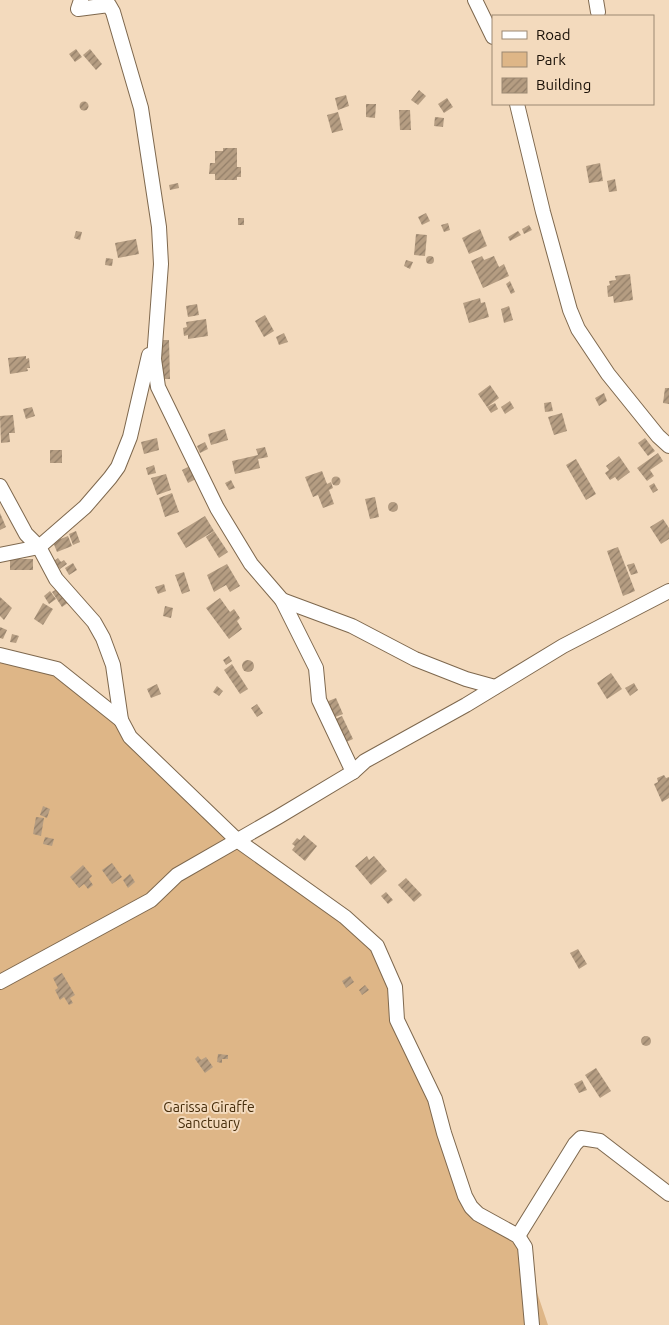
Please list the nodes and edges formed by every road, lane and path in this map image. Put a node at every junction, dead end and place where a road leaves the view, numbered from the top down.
1 (81, 0) edge
2 (475, 0) edge
3 (492, 34) edge
4 (517, 105) edge
5 (155, 332) junction
6 (669, 446) edge
7 (0, 486) edge
8 (39, 546) junction
9 (0, 555) edge
10 (669, 591) edge
11 (282, 600) junction
12 (0, 655) edge
13 (495, 688) junction
14 (122, 720) junction
15 (353, 772) junction
16 (237, 840) junction
17 (0, 982) edge
18 (669, 1194) edge
19 (518, 1236) junction
20 (532, 1325) edge

1 - 5 street
2 - 3 street
4 - 6 street
5 - 8 street
5 - 11 street
7 - 8 street
8 - 9 street
8 - 14 street
10 - 13 street
11 - 13 street
11 - 15 street
12 - 14 street
13 - 15 street
14 - 16 street
15 - 16 street
16 - 17 street
16 - 19 street
18 - 19 street
19 - 20 street

